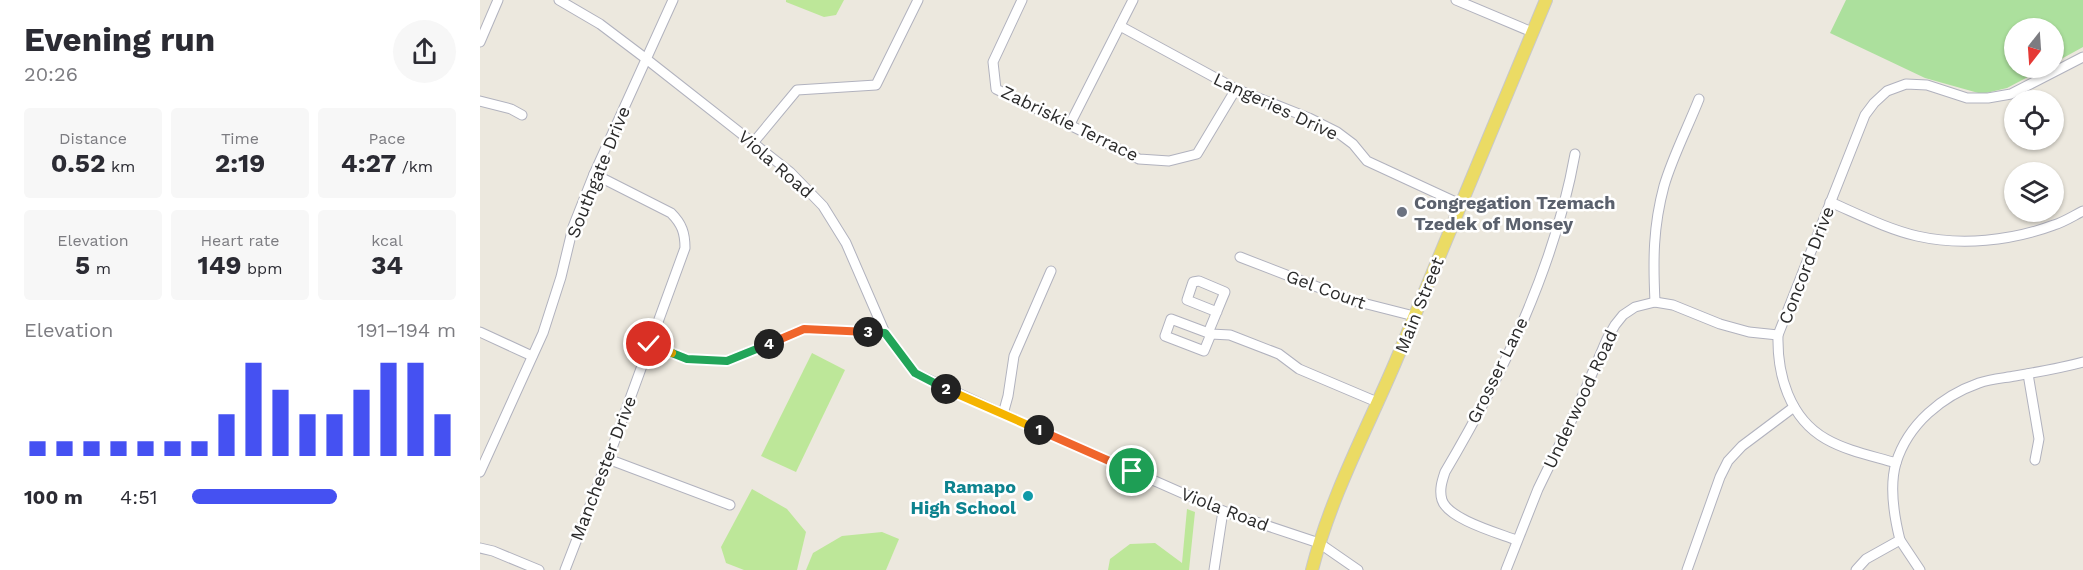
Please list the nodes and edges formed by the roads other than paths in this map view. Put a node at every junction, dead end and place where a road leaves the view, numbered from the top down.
1 (498, 0) edge
2 (559, 0) edge
3 (673, 0) edge
4 (918, 0) edge
5 (1022, 0) edge
6 (1133, 0) edge
7 (1456, 0) edge
8 (1546, 0) edge
9 (1120, 26) junction
10 (1532, 33) junction
11 (480, 42) edge
12 (2083, 57) edge
13 (645, 58) junction
14 (1236, 89) junction
15 (1699, 99) dead end
16 (480, 101) edge
17 (522, 115) dead end
18 (1069, 126) junction
19 (753, 144) junction
20 (1575, 154) dead end
21 (594, 174) junction
22 (1830, 202) junction
23 (1460, 204) junction
24 (2083, 211) edge
25 (1240, 257) dead end
26 (1051, 271) dead end
27 (1655, 302) junction
28 (1217, 312) dead end
29 (1414, 316) junction
30 (480, 332) edge
31 (885, 333) junction
32 (1210, 334) junction
33 (1778, 335) junction
34 (649, 344) junction
35 (532, 356) junction
36 (2083, 362) edge
37 (2028, 374) junction
38 (1377, 402) junction
39 (1794, 407) junction
40 (1003, 414) junction
41 (608, 459) junction
42 (2034, 459) dead end
43 (1896, 463) junction
44 (480, 472) edge
45 (730, 505) dead end
46 (1223, 511) junction
47 (1516, 540) junction
48 (1900, 540) junction
49 (1319, 543) junction
50 (480, 548) edge
51 (539, 570) edge
52 (565, 570) edge
53 (1214, 570) edge
54 (1312, 570) edge
55 (1358, 570) edge
56 (1506, 570) edge
57 (1687, 570) edge
58 (1856, 570) edge
59 (1920, 570) edge

1 - 11 street
2 - 13 street, Viola Road
3 - 13 street, Southgate Drive
4 - 19 street
5 - 18 street, Zabriskie Terrace
6 - 9 street
7 - 10 street
8 - 10 main road, Main Street
9 - 14 street, Langeries Drive
9 - 18 street
10 - 23 main road, Main Street
12 - 22 street, Concord Drive
13 - 19 street, Viola Road
13 - 21 street, Southgate Drive
14 - 18 street, Zabriskie Terrace
14 - 23 street, Langeries Drive
15 - 27 street
16 - 17 street
19 - 31 street, Viola Road
20 - 47 street, Grosser Lane
21 - 34 street, Manchester Drive
21 - 35 street, Southgate Drive
22 - 24 street
22 - 33 street, Concord Drive
23 - 29 main road, Main Street
25 - 29 street, Gel Court
26 - 40 street
27 - 33 street
27 - 47 street, Underwood Road
28 - 32 street
29 - 38 main road, Main Street
30 - 35 street
31 - 34 street
31 - 40 street, Viola Road
32 - 32 street
32 - 38 street
33 - 39 street, Concord Drive
34 - 41 street, Manchester Drive
35 - 44 street, Southgate Drive
36 - 37 street
37 - 42 street
37 - 43 street
38 - 49 main road, Main Street
39 - 43 street, Concord Drive
39 - 57 street
40 - 46 street, Viola Road
41 - 45 street
41 - 52 street, Manchester Drive
43 - 48 street
46 - 49 street, Viola Road
46 - 53 street
47 - 56 street, Underwood Road
48 - 58 street
48 - 59 street
49 - 54 main road, Main Street
49 - 55 street, Viola Road
50 - 51 street

